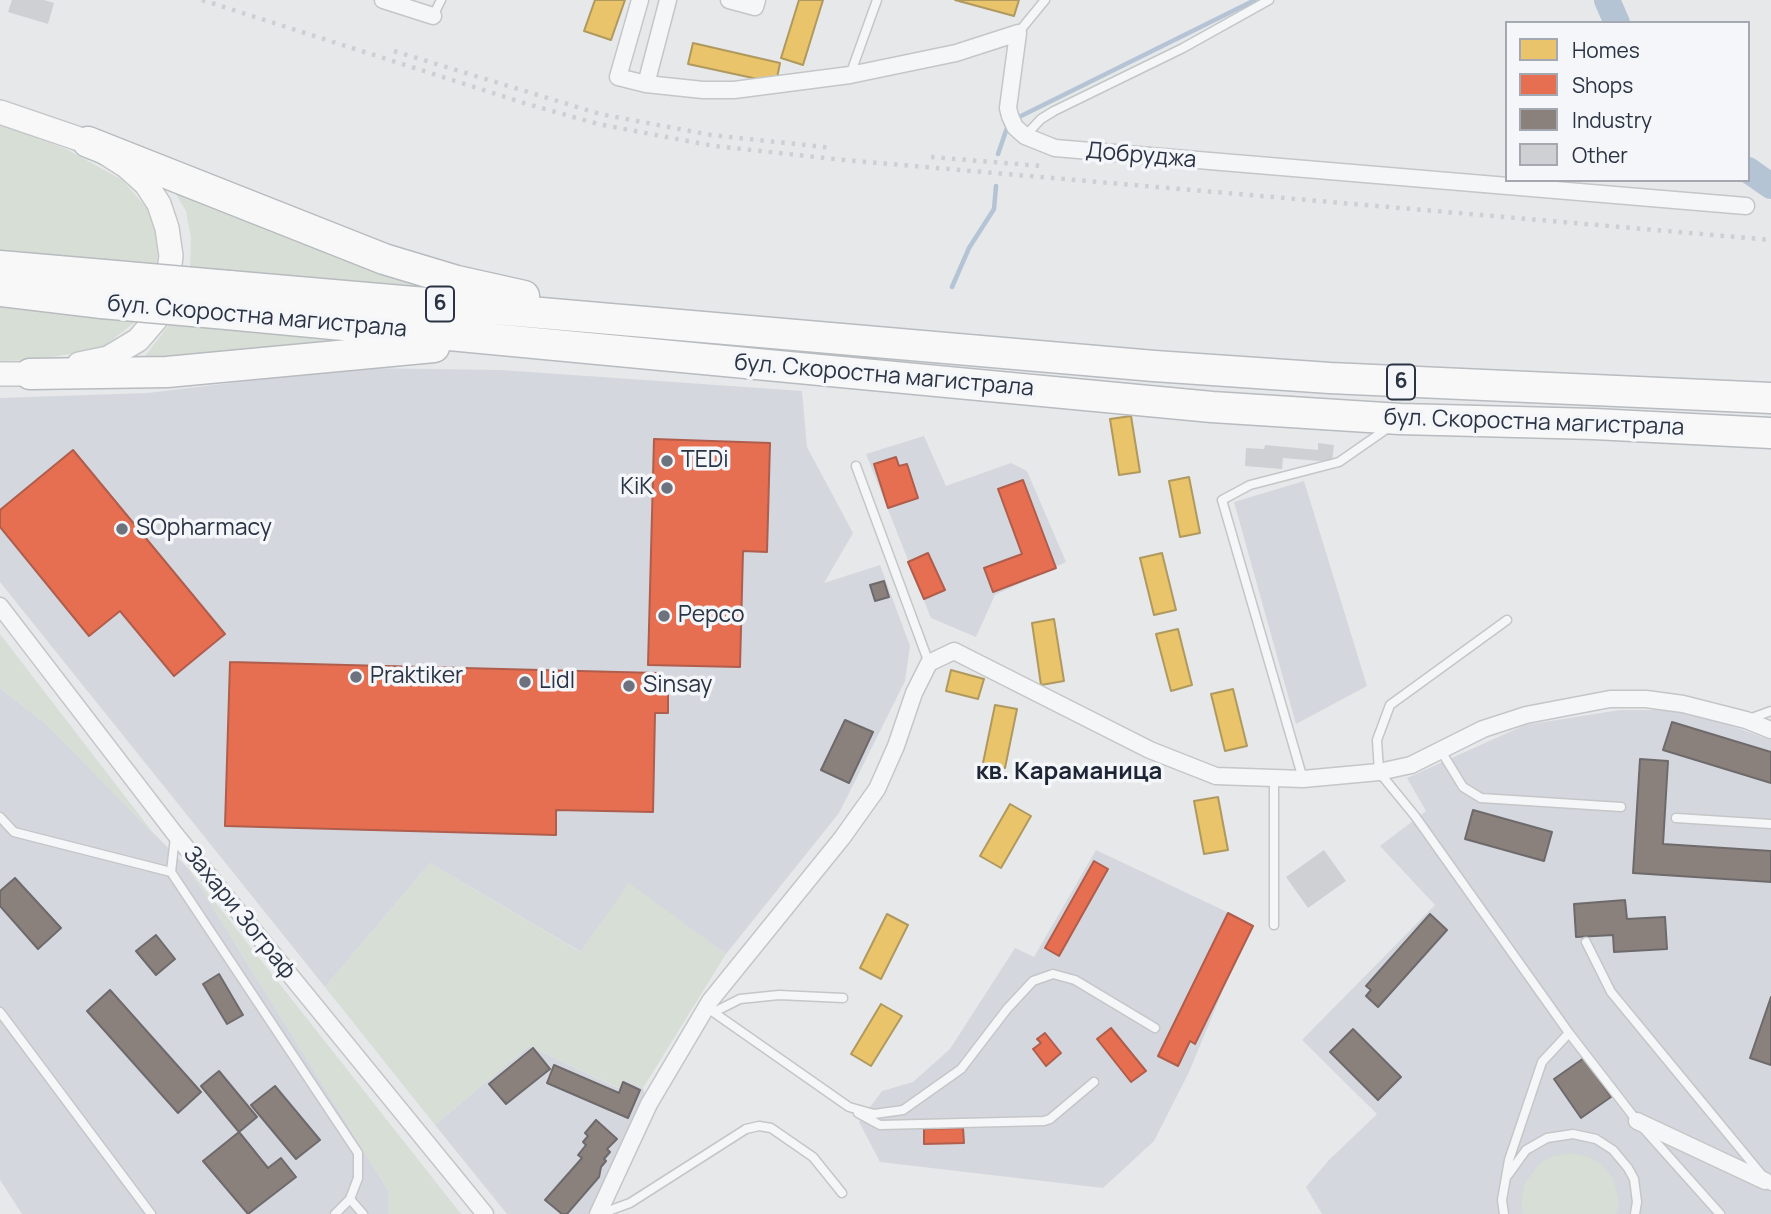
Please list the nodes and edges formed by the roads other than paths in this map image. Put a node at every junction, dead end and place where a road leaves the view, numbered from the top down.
1 (383, 0) edge
2 (442, 0) edge
3 (640, 0) edge
4 (668, 0) edge
5 (729, 0) edge
6 (757, 0) edge
7 (877, 0) edge
8 (1045, 0) edge
9 (1269, 0) edge
10 (433, 16) joint
11 (1018, 33) junction
12 (850, 75) junction
13 (646, 84) junction
14 (0, 112) edge
15 (1016, 126) junction
16 (88, 142) junction
17 (1746, 206) dead end
18 (0, 265) edge
19 (103, 289) junction
20 (0, 291) edge
21 (228, 300) junction
22 (651, 324) junction
23 (504, 340) junction
24 (0, 374) edge
25 (30, 374) junction
26 (1771, 398) edge
27 (1400, 419) junction
28 (1771, 433) edge
29 (856, 466) dead end
30 (0, 606) edge
31 (1507, 620) dead end
32 (929, 663) junction
33 (1771, 710) edge
34 (1746, 720) junction
35 (1771, 730) edge
36 (1441, 751) junction
37 (1379, 772) junction
38 (1274, 779) junction
39 (1303, 779) junction
40 (1621, 807) dead end
41 (0, 817) edge
42 (1676, 818) dead end
43 (1771, 824) edge
44 (175, 834) junction
45 (171, 872) junction
46 (1274, 925) dead end
47 (1586, 942) dead end
48 (843, 998) dead end
49 (710, 1010) junction
50 (0, 1012) edge
51 (1155, 1028) dead end
52 (1569, 1033) junction
53 (1094, 1082) dead end
54 (849, 1107) junction
55 (1637, 1121) junction
56 (1508, 1175) junction
57 (1768, 1183) edge
58 (842, 1193) dead end
59 (350, 1199) junction
60 (151, 1214) edge
61 (335, 1214) edge
62 (363, 1214) edge
63 (485, 1214) edge
64 (599, 1214) edge
65 (1504, 1214) edge
66 (1635, 1214) edge
67 (1720, 1214) edge

1 - 10 street
2 - 10 lane
3 - 13 street
4 - 13 street
5 - 6 street
7 - 12 lane
8 - 11 lane
9 - 15 lane
11 - 12 street
11 - 15 street
12 - 13 street
14 - 16 main road
15 - 17 street, Добруджа
16 - 22 highway
16 - 25 main road
18 - 19 highway, бул. Скоростна магистрала / 6
19 - 20 highway, бул. Скоростна магистрала / 6
19 - 21 highway, бул. Скоростна магистрала / 6, bridge
21 - 22 highway, бул. Скоростна магистрала / 6
21 - 23 highway, бул. Скоростна магистрала / 6
22 - 26 highway, бул. Скоростна магистрала / 6
23 - 25 highway
23 - 27 highway, бул. Скоростна магистрала / 6
24 - 25 main road
27 - 28 highway, бул. Скоростна магистрала / 6
27 - 39 lane
29 - 32 lane
30 - 44 street, Захари Зограф
31 - 37 lane
32 - 38 street
32 - 49 street
33 - 34 lane
34 - 35 street
34 - 36 street
36 - 37 street
36 - 40 lane
37 - 39 street
37 - 52 lane
38 - 39 street
38 - 46 lane
41 - 45 lane
42 - 43 lane
44 - 45 lane
44 - 63 street, Захари Зограф
45 - 59 lane
47 - 57 lane
48 - 49 lane
49 - 54 lane
49 - 64 street
50 - 60 lane
51 - 54 lane
52 - 55 lane
52 - 56 lane
53 - 54 lane
55 - 57 street
55 - 67 lane
56 - 65 lane
56 - 66 lane
58 - 64 lane
59 - 61 lane
59 - 62 lane

